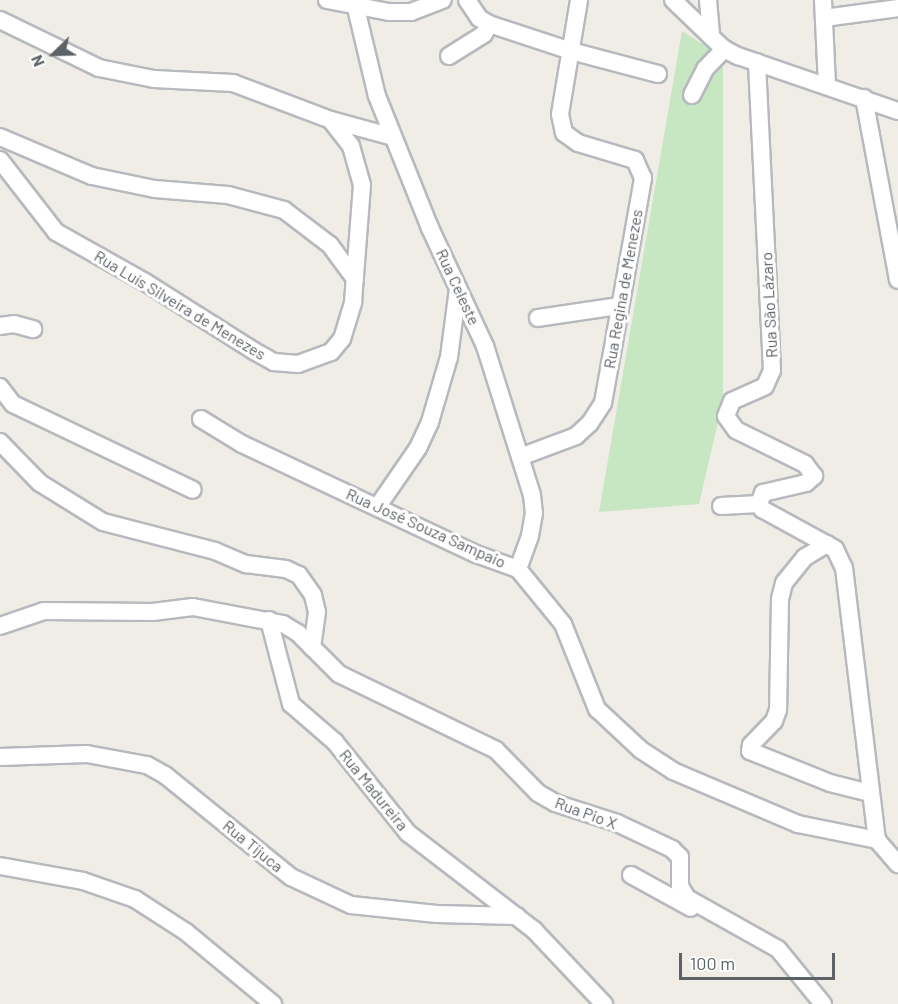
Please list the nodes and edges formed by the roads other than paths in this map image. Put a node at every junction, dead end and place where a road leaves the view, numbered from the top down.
1 (327, 0) edge
2 (443, 0) edge
3 (467, 0) edge
4 (579, 0) edge
5 (674, 0) edge
6 (708, 0) edge
7 (823, 0) edge
8 (898, 8) edge
9 (356, 9) junction
10 (824, 18) junction
11 (0, 20) edge
12 (489, 24) junction
13 (711, 37) junction
14 (724, 49) junction
15 (571, 51) junction
16 (449, 56) dead end
17 (757, 62) junction
18 (658, 74) dead end
19 (827, 84) junction
20 (692, 95) dead end
21 (864, 98) junction
22 (898, 111) edge
23 (331, 120) junction
24 (393, 137) junction
25 (0, 138) edge
26 (0, 160) edge
27 (355, 279) junction
28 (898, 280) edge
29 (458, 289) junction
30 (618, 306) junction
31 (538, 318) dead end
32 (0, 326) edge
33 (33, 329) dead end
34 (0, 387) edge
35 (7, 406) edge
36 (201, 419) dead end
37 (0, 442) edge
38 (520, 457) junction
39 (193, 490) dead end
40 (759, 504) junction
41 (378, 506) junction
42 (721, 506) dead end
43 (827, 544) junction
44 (518, 569) junction
45 (269, 620) junction
46 (0, 626) edge
47 (312, 648) junction
48 (0, 757) edge
49 (870, 793) junction
50 (877, 840) junction
51 (898, 864) edge
52 (0, 866) edge
53 (631, 876) dead end
54 (709, 909) junction
55 (517, 916) junction
56 (273, 1004) edge
57 (604, 1004) edge
58 (823, 1004) edge

1 - 9 street
2 - 9 street
3 - 12 street
4 - 15 street
5 - 13 street
6 - 13 street
7 - 10 street
8 - 10 street
9 - 24 street, Rua Celeste
10 - 19 street
11 - 23 street
12 - 15 street
12 - 16 street
13 - 14 street
14 - 17 street
14 - 20 street
15 - 18 street
15 - 30 street, Rua Regina de Menezes
17 - 19 street
17 - 40 street, Rua São Lázaro
19 - 21 street
21 - 22 street
21 - 28 street
23 - 24 street
23 - 27 street, Rua Luís Silveira de Menezes
24 - 29 street, Rua Celeste
25 - 27 street
26 - 27 street, Rua Luís Silveira de Menezes
29 - 38 street, Rua Celeste
29 - 41 street
30 - 31 street
30 - 38 street, Rua Regina de Menezes
32 - 33 street
34 - 35 street
35 - 39 street
36 - 41 street, Rua José Souza Sampaio
37 - 47 street
38 - 44 street, Rua Celeste
40 - 42 street, Rua São Lázaro
40 - 43 street
41 - 44 street, Rua José Souza Sampaio
43 - 49 street
43 - 49 street
44 - 50 street, Rua José Souza Sampaio
45 - 46 street
45 - 47 street
45 - 55 street, Rua Madureira
47 - 54 street, Rua Pio X
48 - 55 street, Rua Tijuca
49 - 50 street
50 - 51 street
52 - 56 street
53 - 54 street
54 - 58 street, Rua Pio X
55 - 57 street, Rua Madureira

